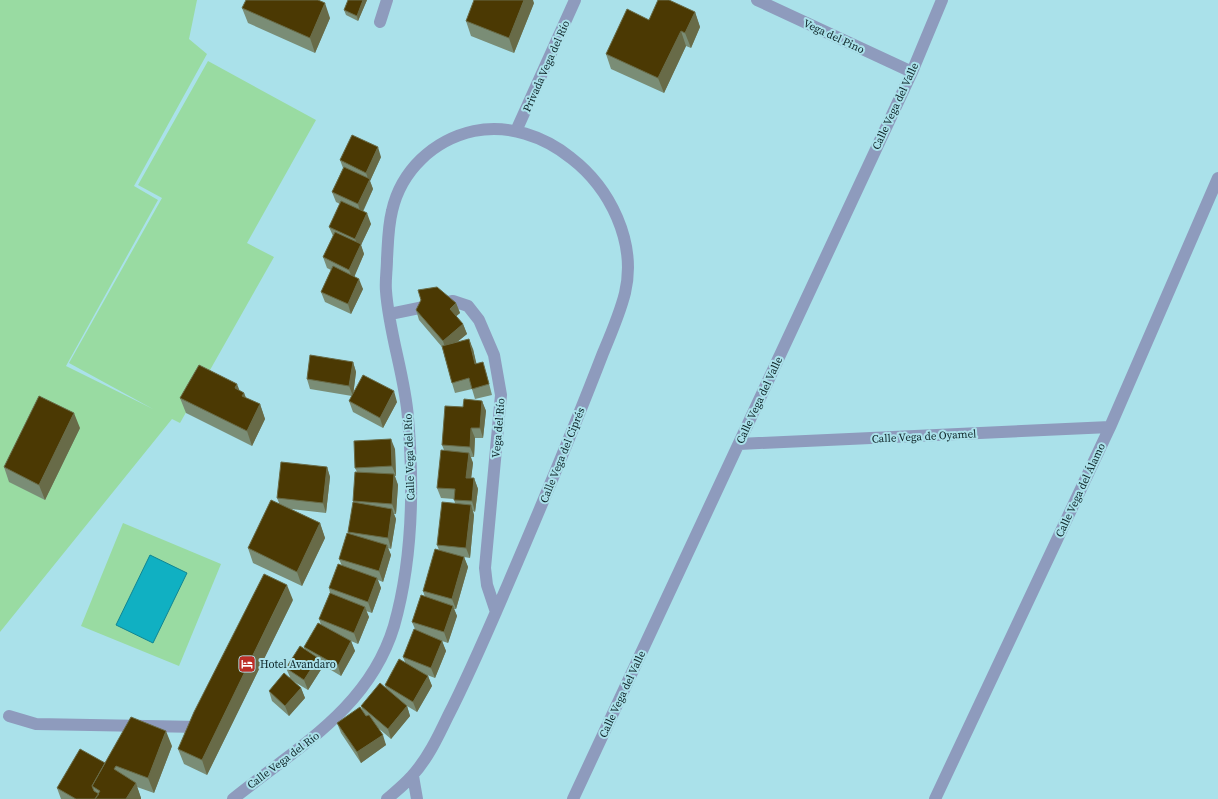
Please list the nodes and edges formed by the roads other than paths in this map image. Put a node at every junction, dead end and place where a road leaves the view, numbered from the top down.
1 (387, 0) edge
2 (575, 0) edge
3 (757, 0) edge
4 (942, 0) edge
5 (380, 22) dead end
6 (912, 72) junction
7 (516, 131) junction
8 (1218, 178) edge
9 (390, 314) junction
10 (1110, 427) junction
11 (739, 444) junction
12 (496, 612) junction
13 (9, 716) dead end
14 (200, 727) edge
15 (413, 776) junction
16 (233, 799) edge
17 (387, 799) edge
18 (417, 799) edge
19 (573, 799) edge
20 (935, 799) edge

1 - 5 street
2 - 7 street, Privada Vega del Río
3 - 6 street, Vega del Pino
4 - 6 street, Calle Vega del Valle
6 - 11 street, Calle Vega del Valle
7 - 9 street, Calle Vega del Río
7 - 12 street, Calle Vega del Ciprés
8 - 10 street, Calle Vega del Álamo
9 - 12 street, Vega del Río
9 - 16 street, Calle Vega del Río
10 - 11 street, Calle Vega de Oyamel
10 - 20 street, Calle Vega del Álamo
11 - 19 street, Calle Vega del Valle
12 - 15 street, Calle Vega del Ciprés
13 - 14 street
15 - 17 street, Calle Vega del Ciprés
15 - 18 street

